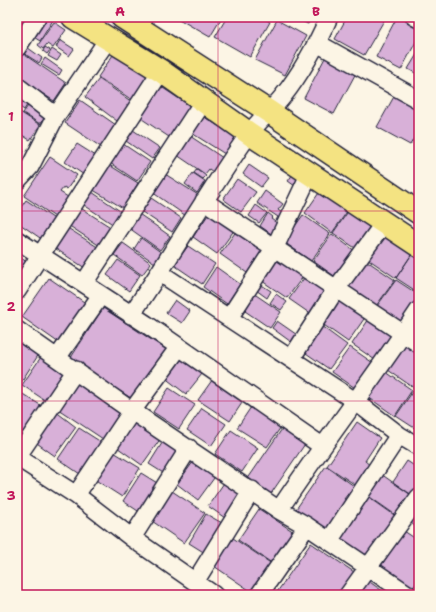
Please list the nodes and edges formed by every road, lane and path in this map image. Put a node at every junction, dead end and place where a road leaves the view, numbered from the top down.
1 (37, 17) edge
2 (73, 17) edge
3 (122, 17) edge
4 (329, 17) edge
5 (415, 17) edge
6 (419, 19) edge
7 (108, 39) junction
8 (317, 43) junction
9 (17, 48) edge
10 (161, 71) junction
11 (17, 86) edge
12 (419, 100) edge
13 (203, 102) junction
14 (268, 111) junction
15 (56, 116) junction
16 (250, 134) junction
17 (310, 173) junction
18 (17, 182) edge
19 (204, 201) junction
20 (419, 213) edge
21 (384, 223) junction
22 (17, 240) edge
23 (419, 246) edge
24 (275, 248) junction
25 (41, 256) junction
26 (160, 273) junction
27 (84, 283) junction
28 (336, 289) junction
29 (17, 291) edge
30 (101, 295) junction
31 (419, 310) edge
32 (131, 315) junction
33 (229, 318) junction
34 (17, 330) edge
35 (404, 333) junction
36 (419, 344) edge
37 (179, 347) junction
38 (57, 358) junction
39 (291, 359) junction
40 (76, 370) junction
41 (355, 401) junction
42 (132, 411) junction
43 (399, 435) junction
44 (322, 446) junction
45 (419, 446) edge
46 (189, 448) junction
47 (252, 490) junction
48 (76, 495) junction
49 (419, 497) edge
50 (279, 510) junction
51 (307, 526) junction
52 (132, 538) junction
53 (328, 541) junction
54 (368, 569) junction
55 (195, 582) junction
56 (214, 595) edge
57 (260, 595) edge
58 (348, 595) edge
59 (408, 595) edge

1 - 9 street
2 - 7 main road
3 - 14 main road
4 - 8 street
5 - 6 street
7 - 10 main road
7 - 15 street
8 - 12 street
8 - 14 street
10 - 13 main road
10 - 25 street
11 - 15 street
13 - 16 main road
13 - 27 street
14 - 16 street
14 - 20 main road
15 - 18 street
16 - 17 main road
16 - 19 street
17 - 21 main road
17 - 24 street
19 - 24 street
19 - 26 street
21 - 23 main road
21 - 28 street
22 - 25 street
24 - 28 street
24 - 33 street
25 - 27 street
25 - 29 street
26 - 32 street
26 - 33 street
27 - 30 street
28 - 35 street
28 - 39 street
30 - 32 street
30 - 38 street
31 - 35 street
32 - 37 street
33 - 39 street
34 - 38 street
35 - 36 street
35 - 41 street
37 - 42 street
37 - 44 street
38 - 40 street
39 - 41 street
40 - 42 street
40 - 48 street
41 - 43 street
41 - 44 street
42 - 46 street
42 - 48 street
43 - 45 street
43 - 53 street
44 - 50 street
46 - 47 street
46 - 52 street
47 - 50 street
47 - 55 street
48 - 52 street
49 - 54 street
50 - 51 street
51 - 53 street
51 - 57 street
52 - 55 street
53 - 54 street
54 - 58 street
54 - 59 street
55 - 56 street

